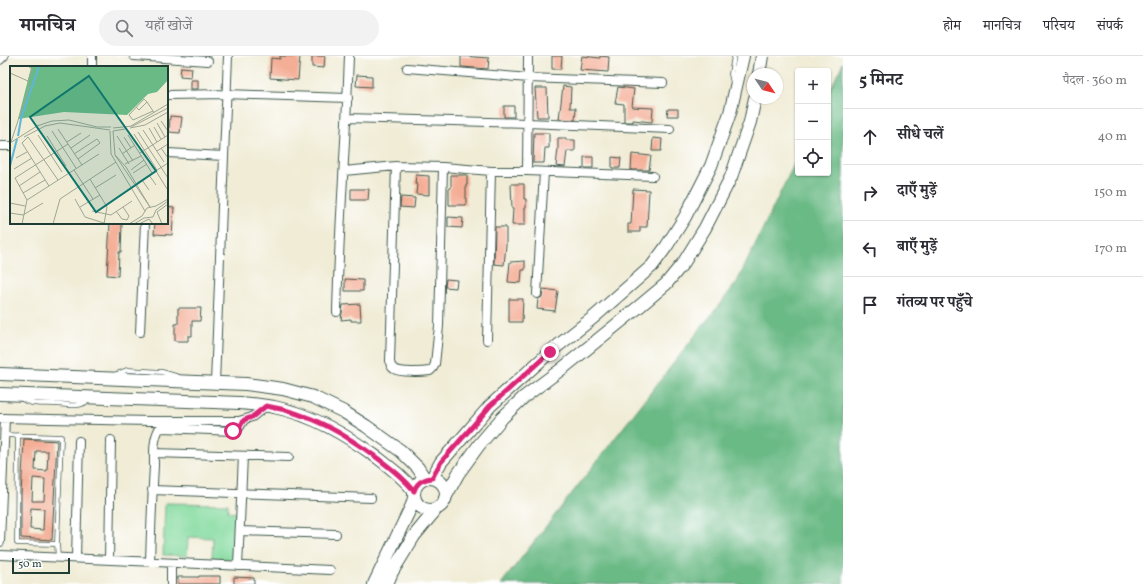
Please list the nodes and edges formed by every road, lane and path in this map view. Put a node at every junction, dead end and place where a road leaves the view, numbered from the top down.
1 (4, 56) edge
2 (134, 56) edge
3 (228, 56) edge
4 (349, 56) edge
5 (528, 56) edge
6 (734, 56) edge
7 (743, 56) edge
8 (762, 56) edge
9 (0, 60) edge
10 (208, 61) dead end
11 (407, 68) dead end
12 (760, 68) edge
13 (529, 78) junction
14 (663, 83) dead end
15 (226, 94) junction
16 (168, 95) edge
17 (735, 95) junction
18 (348, 98) junction
19 (754, 104) edge
20 (347, 118) junction
21 (528, 123) junction
22 (670, 129) dead end
23 (168, 153) edge
24 (224, 156) junction
25 (396, 166) junction
26 (443, 168) junction
27 (344, 171) junction
28 (491, 171) junction
29 (527, 171) junction
30 (544, 172) junction
31 (653, 176) dead end
32 (145, 224) edge
33 (537, 294) dead end
34 (337, 312) dead end
35 (140, 332) dead end
36 (487, 340) dead end
37 (0, 374) edge
38 (215, 383) junction
39 (0, 394) edge
40 (266, 406) junction
41 (2, 418) edge
42 (244, 420) junction
43 (4, 435) junction
44 (18, 435) junction
45 (111, 440) dead end
46 (79, 441) dead end
47 (154, 453) junction
48 (243, 456) junction
49 (289, 457) dead end
50 (1, 468) edge
51 (429, 478) junction
52 (152, 490) junction
53 (241, 494) junction
54 (414, 494) junction
55 (372, 498) dead end
56 (442, 503) junction
57 (0, 529) edge
58 (240, 531) junction
59 (336, 534) dead end
60 (0, 542) edge
61 (57, 544) junction
62 (0, 555) edge
63 (58, 558) junction
64 (76, 558) junction
65 (109, 560) junction
66 (150, 562) junction
67 (171, 563) junction
68 (238, 566) junction
69 (330, 570) dead end
70 (171, 584) edge
71 (374, 584) edge
72 (387, 584) edge

1 - 9 street
2 - 10 street
3 - 15 street
4 - 18 street
5 - 13 street
6 - 17 lane
7 - 17 street
8 - 12 street
11 - 13 street
13 - 14 street
13 - 21 street
15 - 16 street
15 - 18 street
15 - 24 street
17 - 51 street
18 - 20 street
19 - 56 street
20 - 21 street
20 - 27 street
21 - 22 street
21 - 29 street
23 - 24 street
24 - 38 street
25 - 26 street
25 - 26 street
25 - 27 street
26 - 28 street
27 - 34 street
28 - 29 street
28 - 36 street
29 - 30 street
30 - 31 street
30 - 33 street
32 - 35 street
37 - 38 street
38 - 51 street
39 - 40 street
40 - 42 street
40 - 54 street
41 - 42 street
41 - 43 street
42 - 47 street
43 - 44 lane
43 - 50 street
44 - 61 lane
44 - 61 lane
45 - 65 street
46 - 64 street
47 - 48 street
47 - 52 street
48 - 49 street
48 - 53 street
50 - 57 street
51 - 54 street
51 - 56 street
52 - 53 street
52 - 66 street
53 - 55 street
53 - 58 street
54 - 56 street
54 - 71 street
56 - 72 street
57 - 60 street
58 - 59 street
58 - 68 street
61 - 63 lane
62 - 63 street
63 - 64 street
64 - 65 street
65 - 66 street
66 - 67 street
67 - 68 street
67 - 70 street
68 - 69 street

